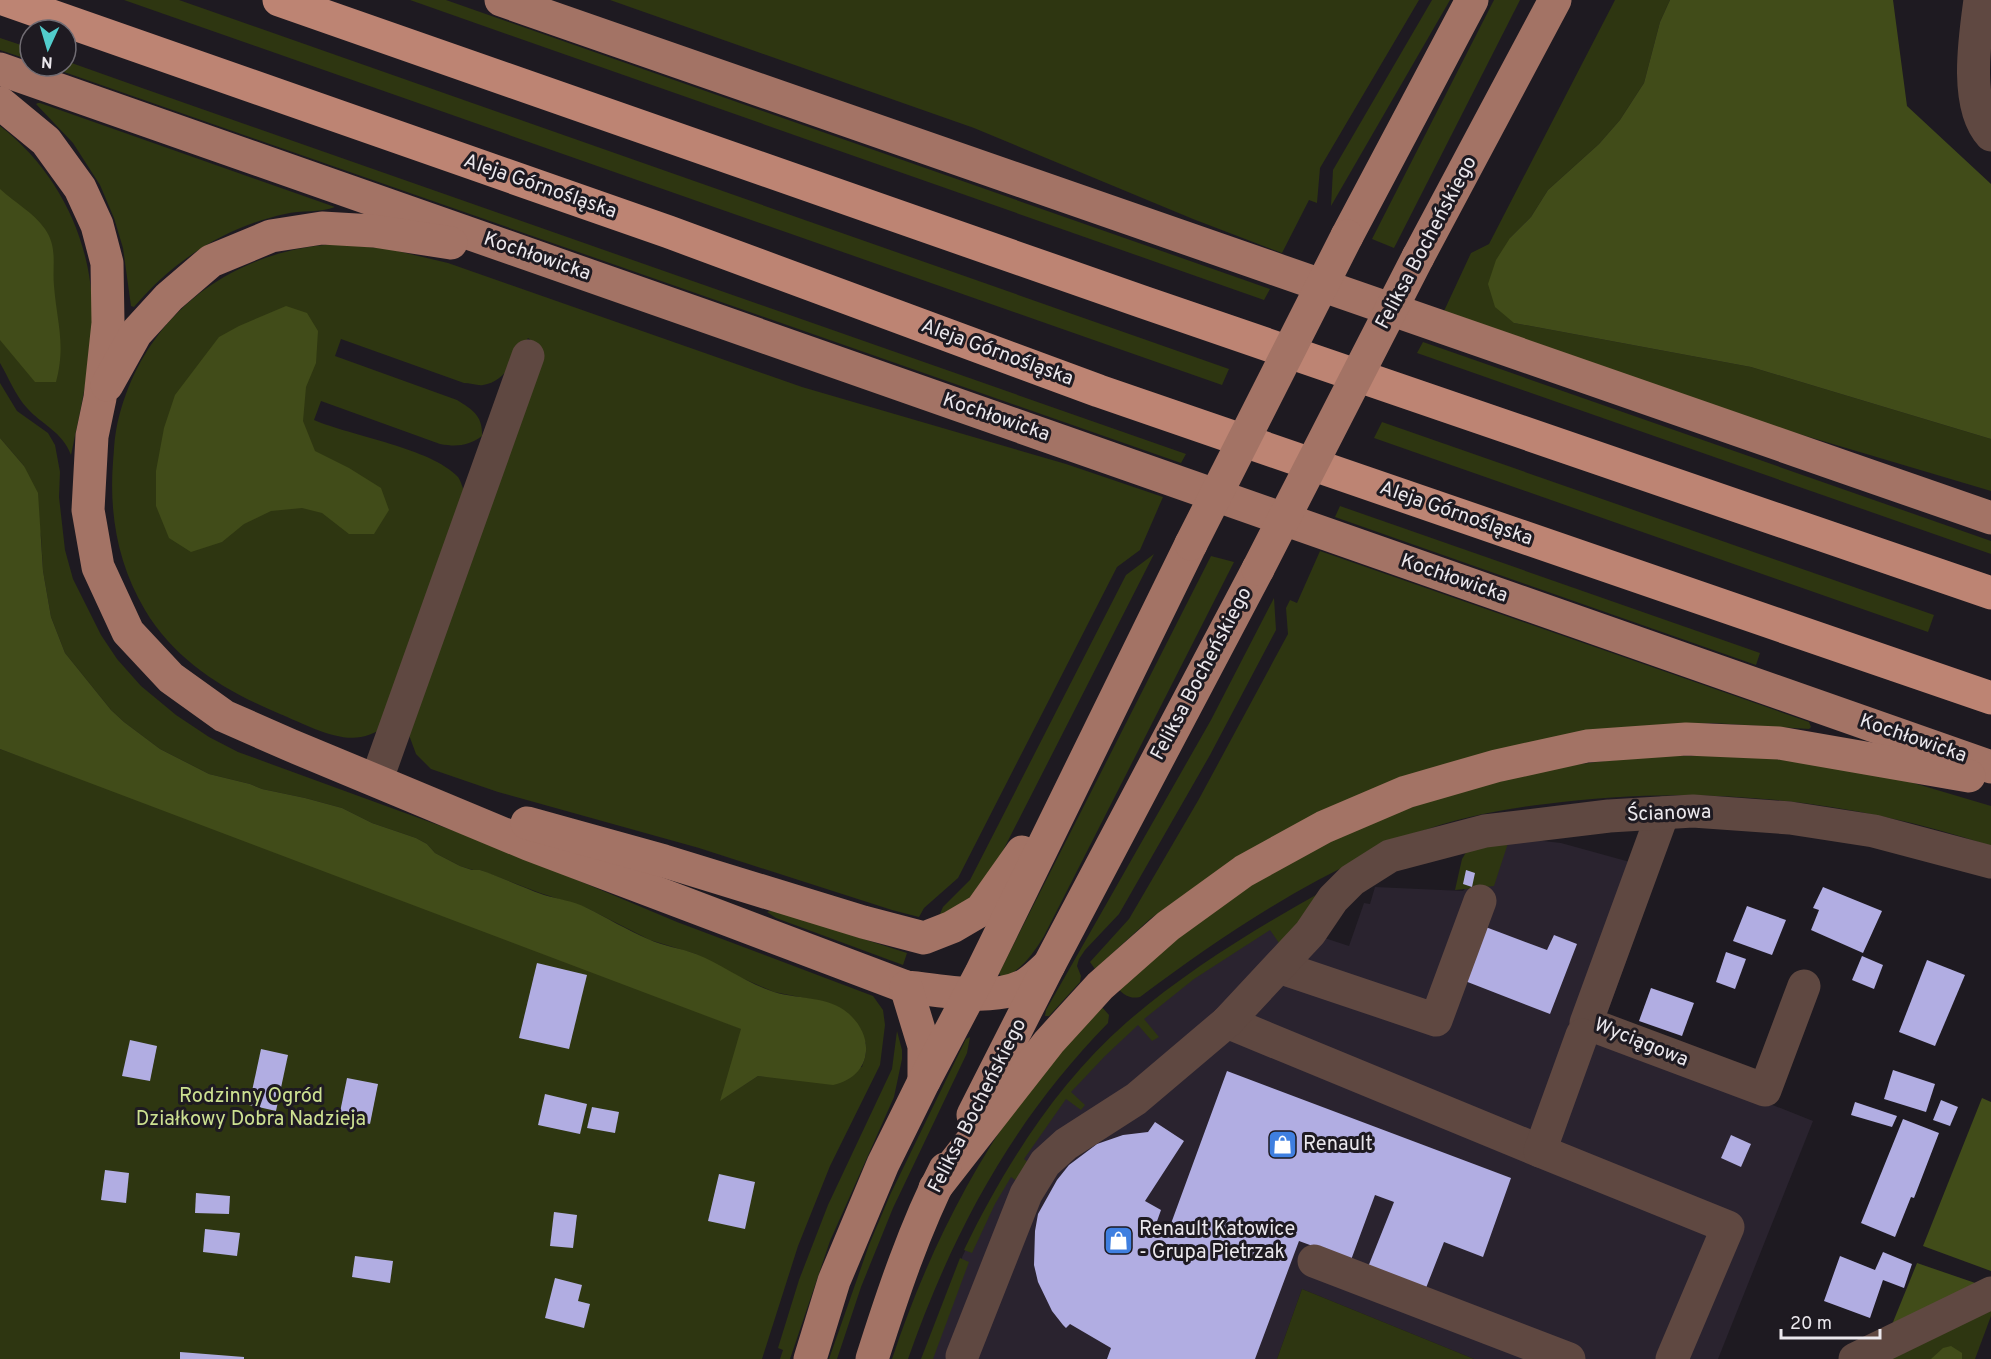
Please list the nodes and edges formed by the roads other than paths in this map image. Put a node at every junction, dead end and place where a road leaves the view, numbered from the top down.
1 (6, 0) edge
2 (279, 0) edge
3 (501, 0) edge
4 (534, 0) edge
5 (1472, 0) edge
6 (1555, 0) edge
7 (1980, 0) edge
8 (562, 21) junction
9 (0, 69) edge
10 (0, 103) edge
11 (1991, 135) edge
12 (538, 257) junction
13 (528, 356) dead end
14 (100, 398) junction
15 (1991, 518) edge
16 (1991, 594) edge
17 (1991, 698) edge
18 (290, 745) junction
19 (1991, 767) edge
20 (1077, 774) junction
21 (378, 776) junction
22 (1991, 779) edge
23 (1662, 813) junction
24 (1991, 862) edge
25 (1480, 902) dead end
26 (1049, 965) junction
27 (1279, 967) junction
28 (1803, 986) dead end
29 (906, 987) junction
30 (970, 993) junction
31 (1227, 1022) junction
32 (1582, 1035) dead end
33 (924, 1081) junction
34 (1540, 1151) junction
35 (935, 1188) junction
36 (1314, 1262) dead end
37 (1991, 1293) edge
38 (965, 1358) edge
39 (810, 1359) edge
40 (872, 1359) edge
41 (1569, 1359) edge
42 (1672, 1359) edge
43 (1855, 1359) edge

1 - 17 highway, Aleja Górnośląska
2 - 16 highway
3 - 8 main road
4 - 8 main road
5 - 20 main road, bridge
6 - 26 main road, Feliksa Bocheńskiego, bridge
7 - 11 lane
8 - 15 main road
9 - 12 main road, Kochłowicka
10 - 14 main road
12 - 14 main road
12 - 19 main road, Kochłowicka
13 - 21 lane
14 - 18 main road
18 - 21 main road
18 - 29 main road
20 - 21 main road
20 - 30 main road
22 - 35 main road
23 - 24 lane, Ścianowa
23 - 27 lane, Ścianowa
23 - 28 lane, Wyciągowa
25 - 27 lane
26 - 30 main road
26 - 35 main road, Feliksa Bocheńskiego
27 - 31 lane, Ścianowa
29 - 30 main road
29 - 33 main road
30 - 33 main road
31 - 34 lane
31 - 38 lane, Ścianowa
32 - 34 lane, Wyciągowa
33 - 39 main road
34 - 42 lane
35 - 40 main road, Feliksa Bocheńskiego
36 - 41 lane
37 - 43 lane

